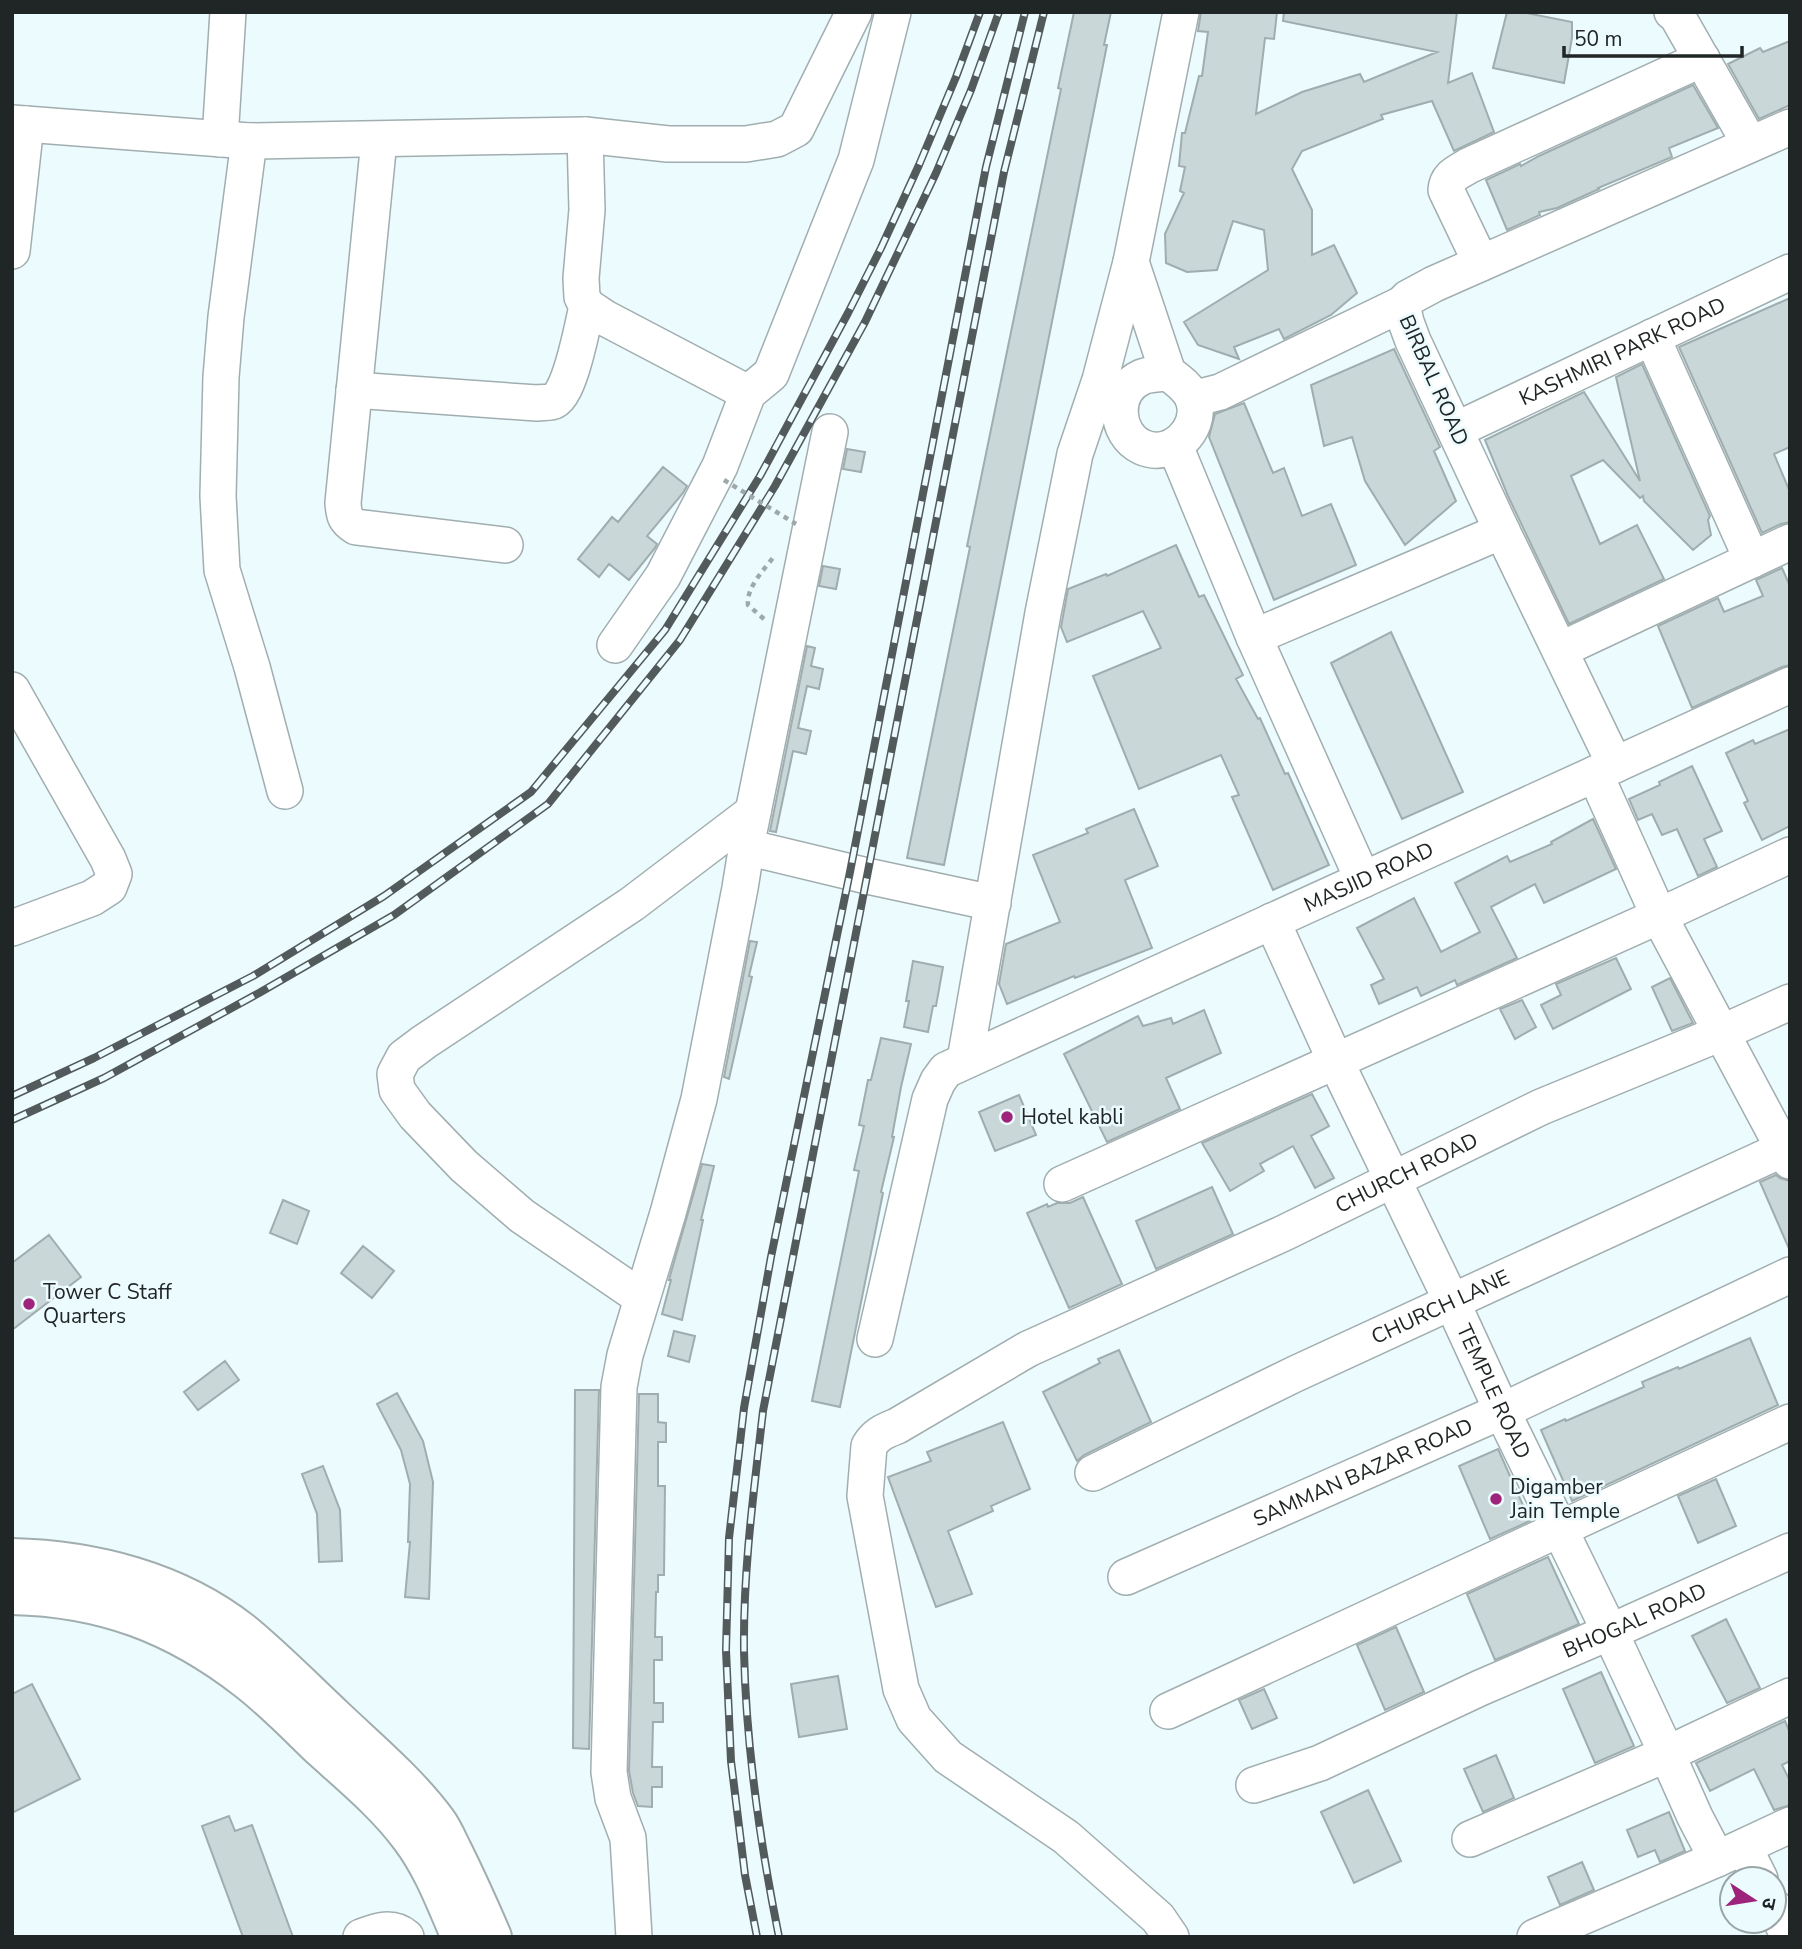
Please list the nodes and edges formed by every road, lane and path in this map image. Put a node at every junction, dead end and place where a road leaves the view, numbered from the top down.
1 (229, 12) edge
2 (854, 12) edge
3 (894, 12) edge
4 (1181, 12) edge
5 (1672, 12) edge
6 (1702, 59) junction
7 (19, 123) edge
8 (1790, 127) edge
9 (585, 135) junction
10 (234, 140) junction
11 (379, 140) junction
12 (1750, 144) junction
13 (12, 251) edge
14 (1130, 262) junction
15 (1481, 263) junction
16 (1790, 272) edge
17 (1402, 304) junction
18 (587, 306) junction
19 (1652, 337) junction
20 (1168, 373) junction
21 (354, 390) junction
22 (748, 393) junction
23 (1193, 398) junction
24 (1456, 430) junction
25 (830, 432) dead end
26 (1128, 436) junction
27 (1175, 446) junction
28 (1075, 454) junction
29 (724, 480) dead end
30 (796, 524) dead end
31 (1502, 531) junction
32 (1790, 542) edge
33 (505, 545) dead end
34 (1752, 560) junction
35 (1254, 637) junction
36 (615, 645) dead end
37 (1560, 650) junction
38 (1790, 685) edge
39 (12, 690) edge
40 (1605, 770) junction
41 (285, 791) dead end
42 (753, 812) junction
43 (746, 847) junction
44 (1790, 855) edge
45 (1363, 880) junction
46 (993, 903) junction
47 (1659, 916) junction
48 (1272, 921) junction
49 (12, 928) edge
50 (1790, 1002) edge
51 (1721, 1034) junction
52 (1335, 1060) junction
53 (955, 1065) junction
54 (1788, 1152) edge
55 (1394, 1180) junction
56 (1062, 1184) dead end
57 (1790, 1275) edge
58 (642, 1298) junction
59 (1452, 1302) junction
60 (875, 1339) dead end
61 (1502, 1411) junction
62 (1790, 1422) edge
63 (1093, 1473) dead end
64 (1560, 1529) junction
65 (1790, 1551) edge
66 (12, 1558) edge
67 (1126, 1577) dead end
68 (12, 1595) edge
69 (1610, 1632) junction
70 (1790, 1696) edge
71 (1168, 1711) dead end
72 (1667, 1754) junction
73 (1254, 1785) dead end
74 (1790, 1825) edge
75 (1471, 1839) dead end
76 (1731, 1853) junction
77 (1744, 1865) edge
78 (361, 1937) edge
79 (406, 1937) edge
80 (461, 1937) edge
81 (492, 1937) edge
82 (634, 1937) edge
83 (1171, 1937) edge
84 (1535, 1937) edge

1 - 10 street
2 - 9 street
3 - 22 street
4 - 14 street
5 - 6 street
6 - 12 street
6 - 15 street
7 - 10 street
7 - 13 street
8 - 12 street, BIRBAL ROAD
9 - 11 street
9 - 18 street
10 - 11 street
10 - 41 street
11 - 21 street
12 - 15 street, BIRBAL ROAD
14 - 20 street
14 - 28 street
15 - 17 street, BIRBAL ROAD
16 - 19 street, KASHMIRI PARK ROAD
17 - 23 street
17 - 24 street, BIRBAL ROAD
18 - 21 street
18 - 22 street
19 - 24 street, KASHMIRI PARK ROAD
19 - 34 street
20 - 23 street
20 - 26 street
21 - 33 street
22 - 36 street
23 - 27 street
24 - 31 street, BIRBAL ROAD
25 - 42 street
26 - 27 street
26 - 28 street
27 - 35 street
28 - 46 street
29 - 30 path, bridge
31 - 35 street
31 - 37 street, BIRBAL ROAD
32 - 34 street
34 - 37 street
35 - 45 street
37 - 40 street, BIRBAL ROAD
38 - 40 street, MASJID ROAD
39 - 49 street
40 - 45 street, MASJID ROAD
40 - 47 street, BIRBAL ROAD
42 - 43 street
42 - 58 street
43 - 46 street
43 - 58 street
44 - 47 street
45 - 48 street, MASJID ROAD
46 - 53 street
47 - 51 street, BIRBAL ROAD
47 - 52 street
48 - 52 street, TEMPLE ROAD
48 - 53 street, MASJID ROAD
50 - 51 street, CHURCH ROAD
51 - 54 street, BIRBAL ROAD
51 - 55 street, CHURCH ROAD
52 - 55 street, TEMPLE ROAD
52 - 56 street
53 - 60 street
54 - 59 street, CHURCH LANE
55 - 59 street, TEMPLE ROAD
55 - 83 street, CHURCH ROAD
57 - 61 street, SAMMAN BAZAR ROAD
58 - 82 street
59 - 61 street, TEMPLE ROAD
59 - 63 street, CHURCH LANE
61 - 64 street, TEMPLE ROAD
61 - 67 street, SAMMAN BAZAR ROAD
62 - 64 street
64 - 69 street, TEMPLE ROAD
64 - 71 street
65 - 69 street, BHOGAL ROAD
66 - 81 main road
68 - 80 main road
69 - 72 street, TEMPLE ROAD
69 - 73 street, BHOGAL ROAD
70 - 72 street
72 - 75 street
72 - 76 street, TEMPLE ROAD
74 - 76 street
76 - 77 street, TEMPLE ROAD
76 - 84 street
78 - 79 street

